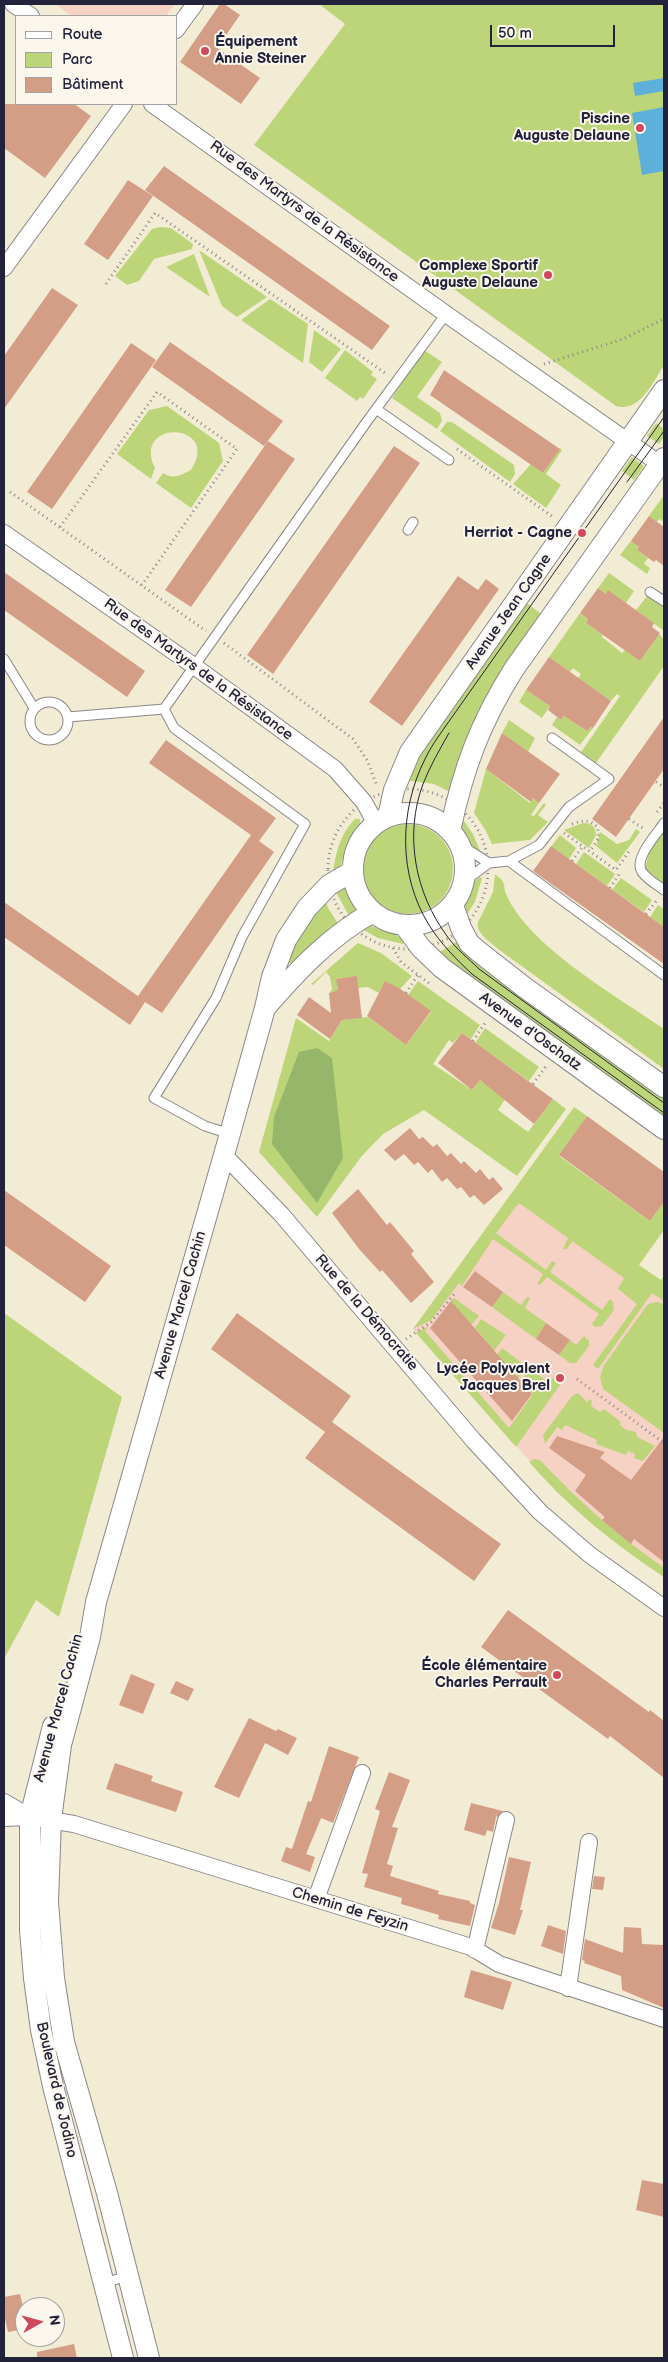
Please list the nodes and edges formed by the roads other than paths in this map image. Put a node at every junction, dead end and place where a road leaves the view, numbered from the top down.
1 (13, 4) edge
2 (195, 4) edge
3 (30, 15) edge
4 (178, 27) edge
5 (123, 105) edge
6 (153, 105) edge
7 (4, 268) edge
8 (446, 314) junction
9 (664, 390) edge
10 (376, 410) junction
11 (627, 441) junction
12 (449, 460) dead end
13 (663, 463) edge
14 (4, 533) edge
15 (650, 592) dead end
16 (664, 601) edge
17 (4, 658) edge
18 (194, 666) junction
19 (34, 708) junction
20 (164, 709) junction
21 (68, 717) junction
22 (552, 738) dead end
23 (382, 820) junction
24 (664, 824) edge
25 (454, 838) junction
26 (509, 861) junction
27 (489, 862) junction
28 (353, 871) junction
29 (463, 882) junction
30 (664, 890) edge
31 (453, 905) junction
32 (373, 912) junction
33 (404, 925) junction
34 (664, 975) edge
35 (265, 1008) junction
36 (664, 1087) edge
37 (664, 1129) edge
38 (230, 1134) junction
39 (224, 1155) junction
40 (96, 1602) junction
41 (664, 1608) edge
42 (362, 1773) dead end
43 (4, 1802) edge
44 (30, 1817) junction
45 (4, 1818) edge
46 (51, 1820) junction
47 (506, 1820) dead end
48 (589, 1842) dead end
49 (316, 1899) junction
50 (475, 1950) junction
51 (568, 1988) junction
52 (58, 2010) junction
53 (664, 2019) edge
54 (46, 2029) junction
55 (74, 2082) junction
56 (128, 2276) junction
57 (104, 2283) junction
58 (129, 2341) edge
59 (149, 2358) edge

1 - 3 street
2 - 4 street
5 - 7 street
6 - 8 street, Rue des Martyrs de la Résistance
8 - 10 lane
8 - 11 street, Rue des Martyrs de la Résistance
9 - 11 street, Avenue Jean Cagne
10 - 12 lane
10 - 18 lane
11 - 13 street, Rue des Martyrs de la Résistance
11 - 23 street, Avenue Jean Cagne
13 - 25 street
14 - 18 street, Rue des Martyrs de la Résistance
15 - 16 lane
17 - 19 lane
18 - 20 lane
18 - 23 street, Rue des Martyrs de la Résistance
19 - 21 lane
19 - 21 lane
20 - 21 lane
20 - 38 lane
22 - 26 lane
23 - 25 street
23 - 28 street
24 - 30 lane
25 - 27 lane
25 - 29 street
26 - 27 lane
26 - 34 lane
27 - 29 lane
28 - 32 street
28 - 35 street, Avenue Marcel Cachin
29 - 31 street
31 - 33 street
31 - 36 street
32 - 33 street
32 - 35 street, Avenue Marcel Cachin
33 - 37 street, Avenue d'Oschatz
35 - 38 street, Avenue Marcel Cachin
38 - 39 street, Avenue Marcel Cachin
39 - 40 street, Avenue Marcel Cachin
39 - 41 street, Rue de la Démocratie
40 - 44 street, Avenue Marcel Cachin
40 - 46 street, Avenue Marcel Cachin
42 - 49 street
43 - 44 street, Chemin de Feyzin
44 - 45 street, Chemin de Feyzin
44 - 46 street, Chemin de Feyzin
44 - 54 street, Boulevard de Jodino
46 - 49 street, Chemin de Feyzin
46 - 52 street, Boulevard de Jodino
47 - 50 street
48 - 51 street
49 - 50 street, Chemin de Feyzin
50 - 51 street, Chemin de Feyzin
51 - 53 street, Chemin de Feyzin
52 - 54 lane
52 - 55 street, Boulevard de Jodino
54 - 55 lane
54 - 57 street, Boulevard de Jodino
55 - 56 street, Boulevard de Jodino
56 - 57 lane
56 - 58 street, Boulevard de Jodino
57 - 58 street, Boulevard de Jodino
58 - 59 street, Boulevard de Jodino

